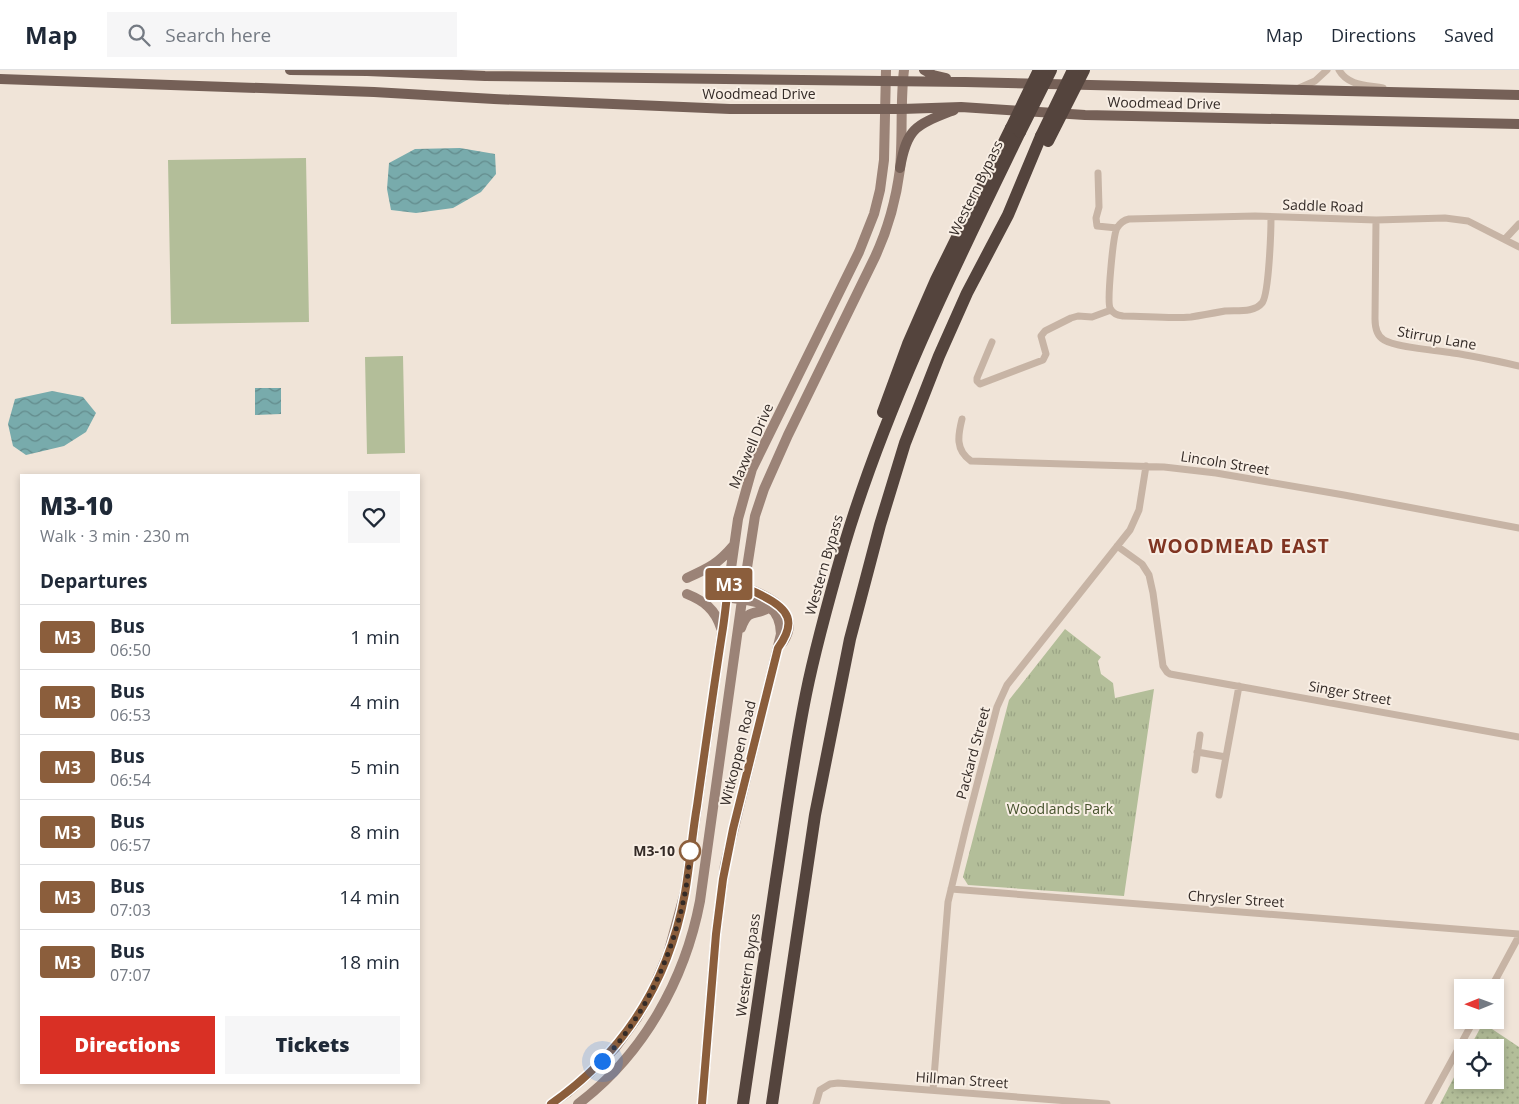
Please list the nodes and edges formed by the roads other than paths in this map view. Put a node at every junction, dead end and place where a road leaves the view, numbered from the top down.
1 (290, 70) edge
2 (886, 70) edge
3 (904, 70) edge
4 (924, 70) edge
5 (1039, 70) edge
6 (1051, 70) edge
7 (1073, 70) edge
8 (1084, 70) edge
9 (1327, 70) edge
10 (1339, 70) edge
11 (0, 79) edge
12 (886, 81) junction
13 (902, 82) junction
14 (965, 82) junction
15 (1289, 90) junction
16 (1409, 92) junction
17 (1519, 95) edge
18 (884, 108) junction
19 (962, 108) junction
20 (902, 109) junction
21 (1519, 124) edge
22 (1016, 130) junction
23 (1045, 138) junction
24 (900, 168) junction
25 (1098, 173) dead end
26 (1271, 217) junction
27 (1376, 220) junction
28 (1519, 224) edge
29 (1119, 226) junction
30 (1505, 239) junction
31 (1519, 247) edge
32 (1110, 310) junction
33 (992, 342) dead end
34 (1519, 366) edge
35 (962, 419) dead end
36 (1146, 466) junction
37 (1519, 528) edge
38 (735, 544) junction
39 (1117, 546) junction
40 (687, 578) dead end
41 (729, 582) junction
42 (744, 586) junction
43 (687, 594) dead end
44 (727, 597) junction
45 (742, 600) junction
46 (770, 607) junction
47 (722, 631) junction
48 (737, 635) junction
49 (778, 648) junction
50 (1239, 686) junction
51 (1200, 735) dead end
52 (1519, 737) edge
53 (1198, 752) junction
54 (1226, 757) junction
55 (1195, 770) dead end
56 (1219, 795) dead end
57 (696, 814) junction
58 (712, 817) junction
59 (952, 889) junction
60 (1519, 935) edge
61 (1496, 979) edge
62 (1469, 1029) edge
63 (933, 1090) junction
64 (551, 1104) edge
65 (578, 1104) edge
66 (702, 1104) edge
67 (743, 1104) edge
68 (772, 1104) edge
69 (816, 1104) edge
70 (1107, 1104) edge
71 (1428, 1104) edge

1 - 12 main road, Woodmead Drive
2 - 12 main road, Maxwell Drive
3 - 13 main road, Maxwell Drive
4 - 14 main road
5 - 22 highway, bridge
6 - 22 highway, Western Bypass, bridge
7 - 23 highway, bridge
8 - 23 highway, bridge
9 - 15 street
10 - 16 street
11 - 18 main road, Woodmead Drive
12 - 13 main road, Woodmead Drive
12 - 18 main road, Maxwell Drive
13 - 14 main road, Woodmead Drive
13 - 20 main road, Maxwell Drive
14 - 15 main road, Woodmead Drive
15 - 16 main road, Woodmead Drive
16 - 17 main road, Woodmead Drive
18 - 20 main road, Woodmead Drive
18 - 38 main road, Maxwell Drive
19 - 20 main road, Woodmead Drive
19 - 21 main road, Woodmead Drive
19 - 24 main road
20 - 24 main road, Maxwell Drive
22 - 67 highway, Western Bypass
23 - 68 highway
24 - 42 main road, Maxwell Drive
25 - 29 street
26 - 27 street, Saddle Road
26 - 29 street, Saddle Road
26 - 32 street
27 - 30 street, Saddle Road
27 - 34 street, Stirrup Lane
28 - 30 street
29 - 32 street
30 - 31 street, Saddle Road
32 - 33 street
35 - 36 street, Lincoln Street
36 - 37 street, Lincoln Street
36 - 39 street, Packard Street
38 - 40 main road
38 - 41 main road, Maxwell Drive
39 - 50 street, Singer Street
39 - 59 street, Packard Street
41 - 42 main road, Witkoppen Road
41 - 44 main road, Maxwell Drive
42 - 45 main road, Maxwell Drive
42 - 49 main road, Witkoppen Road
43 - 47 main road
44 - 45 main road
44 - 47 main road, Maxwell Drive
45 - 46 main road
45 - 48 main road, Maxwell Drive
46 - 48 main road
46 - 49 main road, Witkoppen Road
47 - 57 main road, Maxwell Drive
48 - 58 main road, Maxwell Drive
49 - 66 main road, Witkoppen Road
50 - 52 street, Singer Street
50 - 54 street
51 - 53 street
53 - 54 street
53 - 55 street
54 - 56 street
57 - 58 main road
57 - 64 main road, Maxwell Drive
58 - 65 main road, Maxwell Drive
59 - 60 street, Chrysler Street
59 - 63 street, Packard Street
60 - 61 street
62 - 71 street
63 - 69 street, Hillman Street
63 - 70 street, Hillman Street

